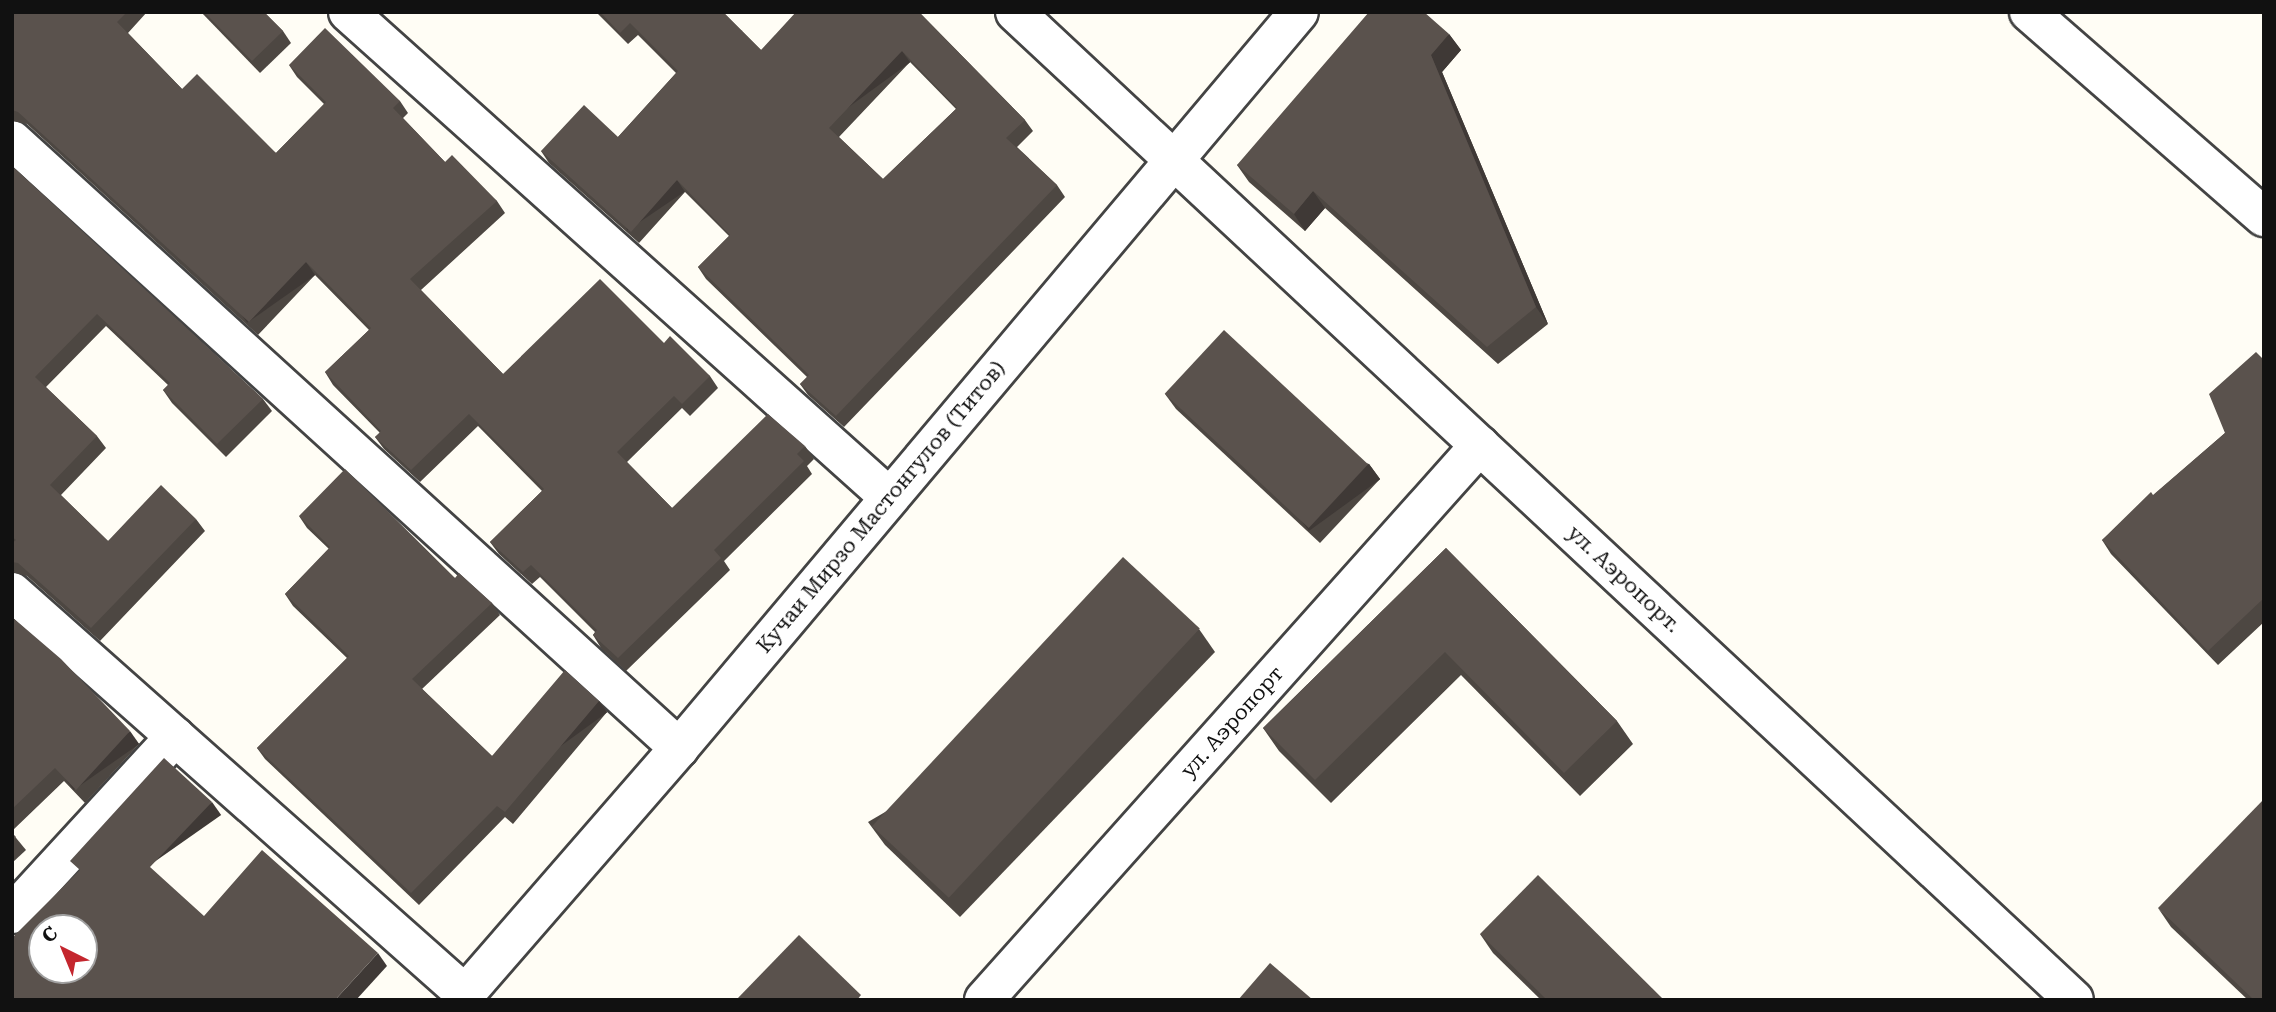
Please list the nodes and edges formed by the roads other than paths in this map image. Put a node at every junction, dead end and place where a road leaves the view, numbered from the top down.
1 (348, 12) edge
2 (1015, 12) edge
3 (1298, 12) edge
4 (2029, 12) edge
5 (12, 140) edge
6 (1173, 160) junction
7 (2264, 217) edge
8 (1480, 445) junction
9 (889, 497) junction
10 (12, 592) edge
11 (175, 737) junction
12 (679, 748) junction
13 (12, 914) edge
14 (462, 997) edge
15 (984, 1000) edge
16 (2074, 1000) edge

1 - 9 street
2 - 6 street, ул. Аэропорт.
3 - 6 street, Кучаи Мирзо Мастонгулов (Титов)
4 - 7 street
5 - 12 street
6 - 8 street, ул. Аэропорт.
6 - 9 street, Кучаи Мирзо Мастонгулов (Титов)
8 - 15 street, ул. Аэропорт
8 - 16 street, ул. Аэропорт.
9 - 12 street, Кучаи Мирзо Мастонгулов (Титов)
10 - 11 street
11 - 13 street
11 - 14 street
12 - 14 street, Кучаи Мирзо Мастонгулов (Титов)

